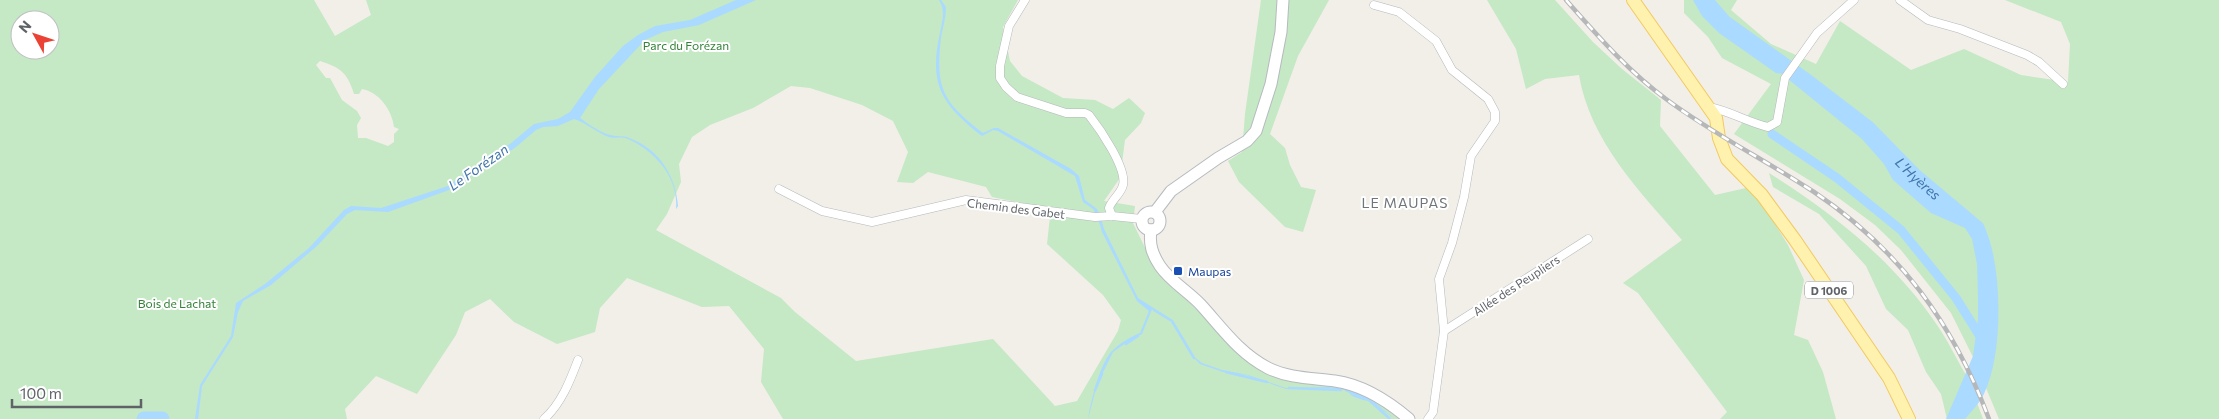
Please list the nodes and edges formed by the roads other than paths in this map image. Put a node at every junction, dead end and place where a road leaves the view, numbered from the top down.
1 (1025, 0) edge
2 (1283, 0) edge
3 (1632, 0) edge
4 (1854, 0) edge
5 (1900, 0) edge
6 (1374, 5) dead end
7 (2063, 84) dead end
8 (1709, 107) junction
9 (779, 189) dead end
10 (1154, 212) junction
11 (1112, 216) junction
12 (1142, 219) junction
13 (1150, 230) junction
14 (1588, 239) dead end
15 (1444, 331) junction
16 (578, 360) dead end
17 (544, 419) edge
18 (1409, 419) edge
19 (1428, 419) edge
20 (1909, 419) edge

1 - 11 street
2 - 10 street
3 - 8 main road, D 1006
4 - 8 street
5 - 7 street
6 - 15 street
8 - 20 main road, D 1006
9 - 11 street, Chemin des Gabet
10 - 12 street
10 - 13 street
11 - 12 street, Chemin des Gabet
12 - 13 street
13 - 18 street
14 - 15 street, Allée des Peupliers
15 - 19 street
16 - 17 street

